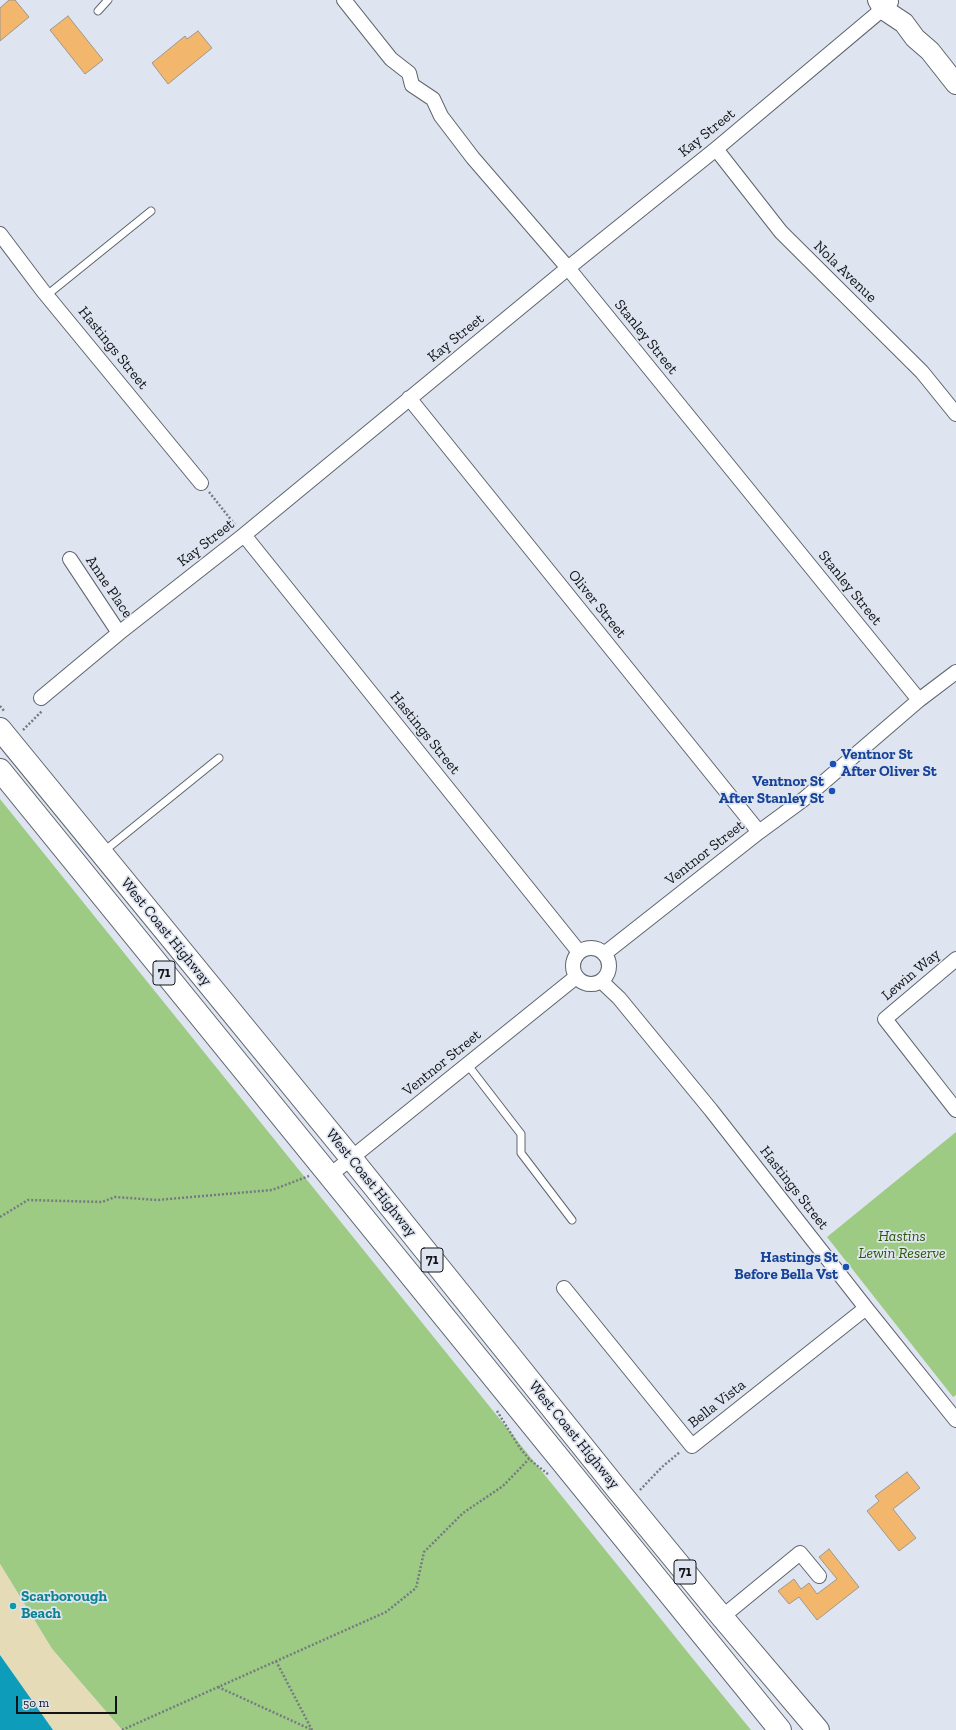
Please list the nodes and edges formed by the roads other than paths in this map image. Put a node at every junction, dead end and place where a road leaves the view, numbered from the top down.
1 (108, 0) edge
2 (344, 0) edge
3 (885, 3) edge
4 (98, 11) dead end
5 (956, 84) edge
6 (716, 149) junction
7 (151, 211) dead end
8 (0, 234) edge
9 (568, 268) junction
10 (47, 295) junction
11 (409, 398) junction
12 (956, 414) edge
13 (201, 483) road end
14 (244, 535) junction
15 (70, 559) dead end
16 (119, 633) junction
17 (956, 672) edge
18 (41, 698) road end
19 (919, 700) junction
20 (8, 724) edge
21 (219, 758) dead end
22 (0, 770) edge
23 (51, 792) junction
24 (30, 808) junction
25 (759, 832) junction
26 (101, 854) junction
27 (579, 952) junction
28 (604, 954) junction
29 (956, 960) edge
30 (576, 977) junction
31 (601, 981) junction
32 (467, 1064) junction
33 (956, 1110) edge
34 (351, 1158) junction
35 (319, 1176) junction
36 (572, 1220) dead end
37 (564, 1288) dead end
38 (866, 1308) junction
39 (554, 1411) junction
40 (956, 1420) edge
41 (552, 1450) junction
42 (819, 1576) dead end
43 (722, 1617) junction
44 (780, 1730) edge
45 (818, 1730) edge

1 - 4 lane
2 - 9 street, Stanley Street
3 - 5 street
3 - 6 street, Kay Street
6 - 9 street, Kay Street
6 - 12 street, Nola Avenue
7 - 10 lane
8 - 10 street, Hastings Street
9 - 11 street, Kay Street
9 - 19 street, Stanley Street
10 - 13 street, Hastings Street
11 - 14 street, Kay Street
11 - 25 street, Oliver Street
14 - 16 street, Kay Street
14 - 27 street, Hastings Street
15 - 16 street, Anne Place
16 - 18 street, Kay Street
17 - 19 street, Ventnor Street
19 - 25 street, Ventnor Street
20 - 23 highway, West Coast Highway / 71
21 - 26 lane
22 - 24 highway, West Coast Highway / 71
23 - 24 highway
23 - 26 highway, West Coast Highway / 71
24 - 35 highway, West Coast Highway / 71
25 - 28 street, Ventnor Street
26 - 34 highway, West Coast Highway / 71
27 - 28 street
27 - 30 street
28 - 31 street
29 - 33 street, Lewin Way
30 - 31 street
30 - 32 street, Ventnor Street
31 - 38 street, Hastings Street
32 - 34 street, Ventnor Street
32 - 36 lane
34 - 35 street, Ventnor Street
34 - 39 highway, West Coast Highway / 71
35 - 41 highway, West Coast Highway / 71
37 - 38 street, Bella Vista
38 - 40 street, Hastings Street
39 - 41 highway
39 - 43 highway, West Coast Highway / 71
41 - 44 highway, West Coast Highway / 71
42 - 43 street
43 - 45 highway, West Coast Highway / 71

